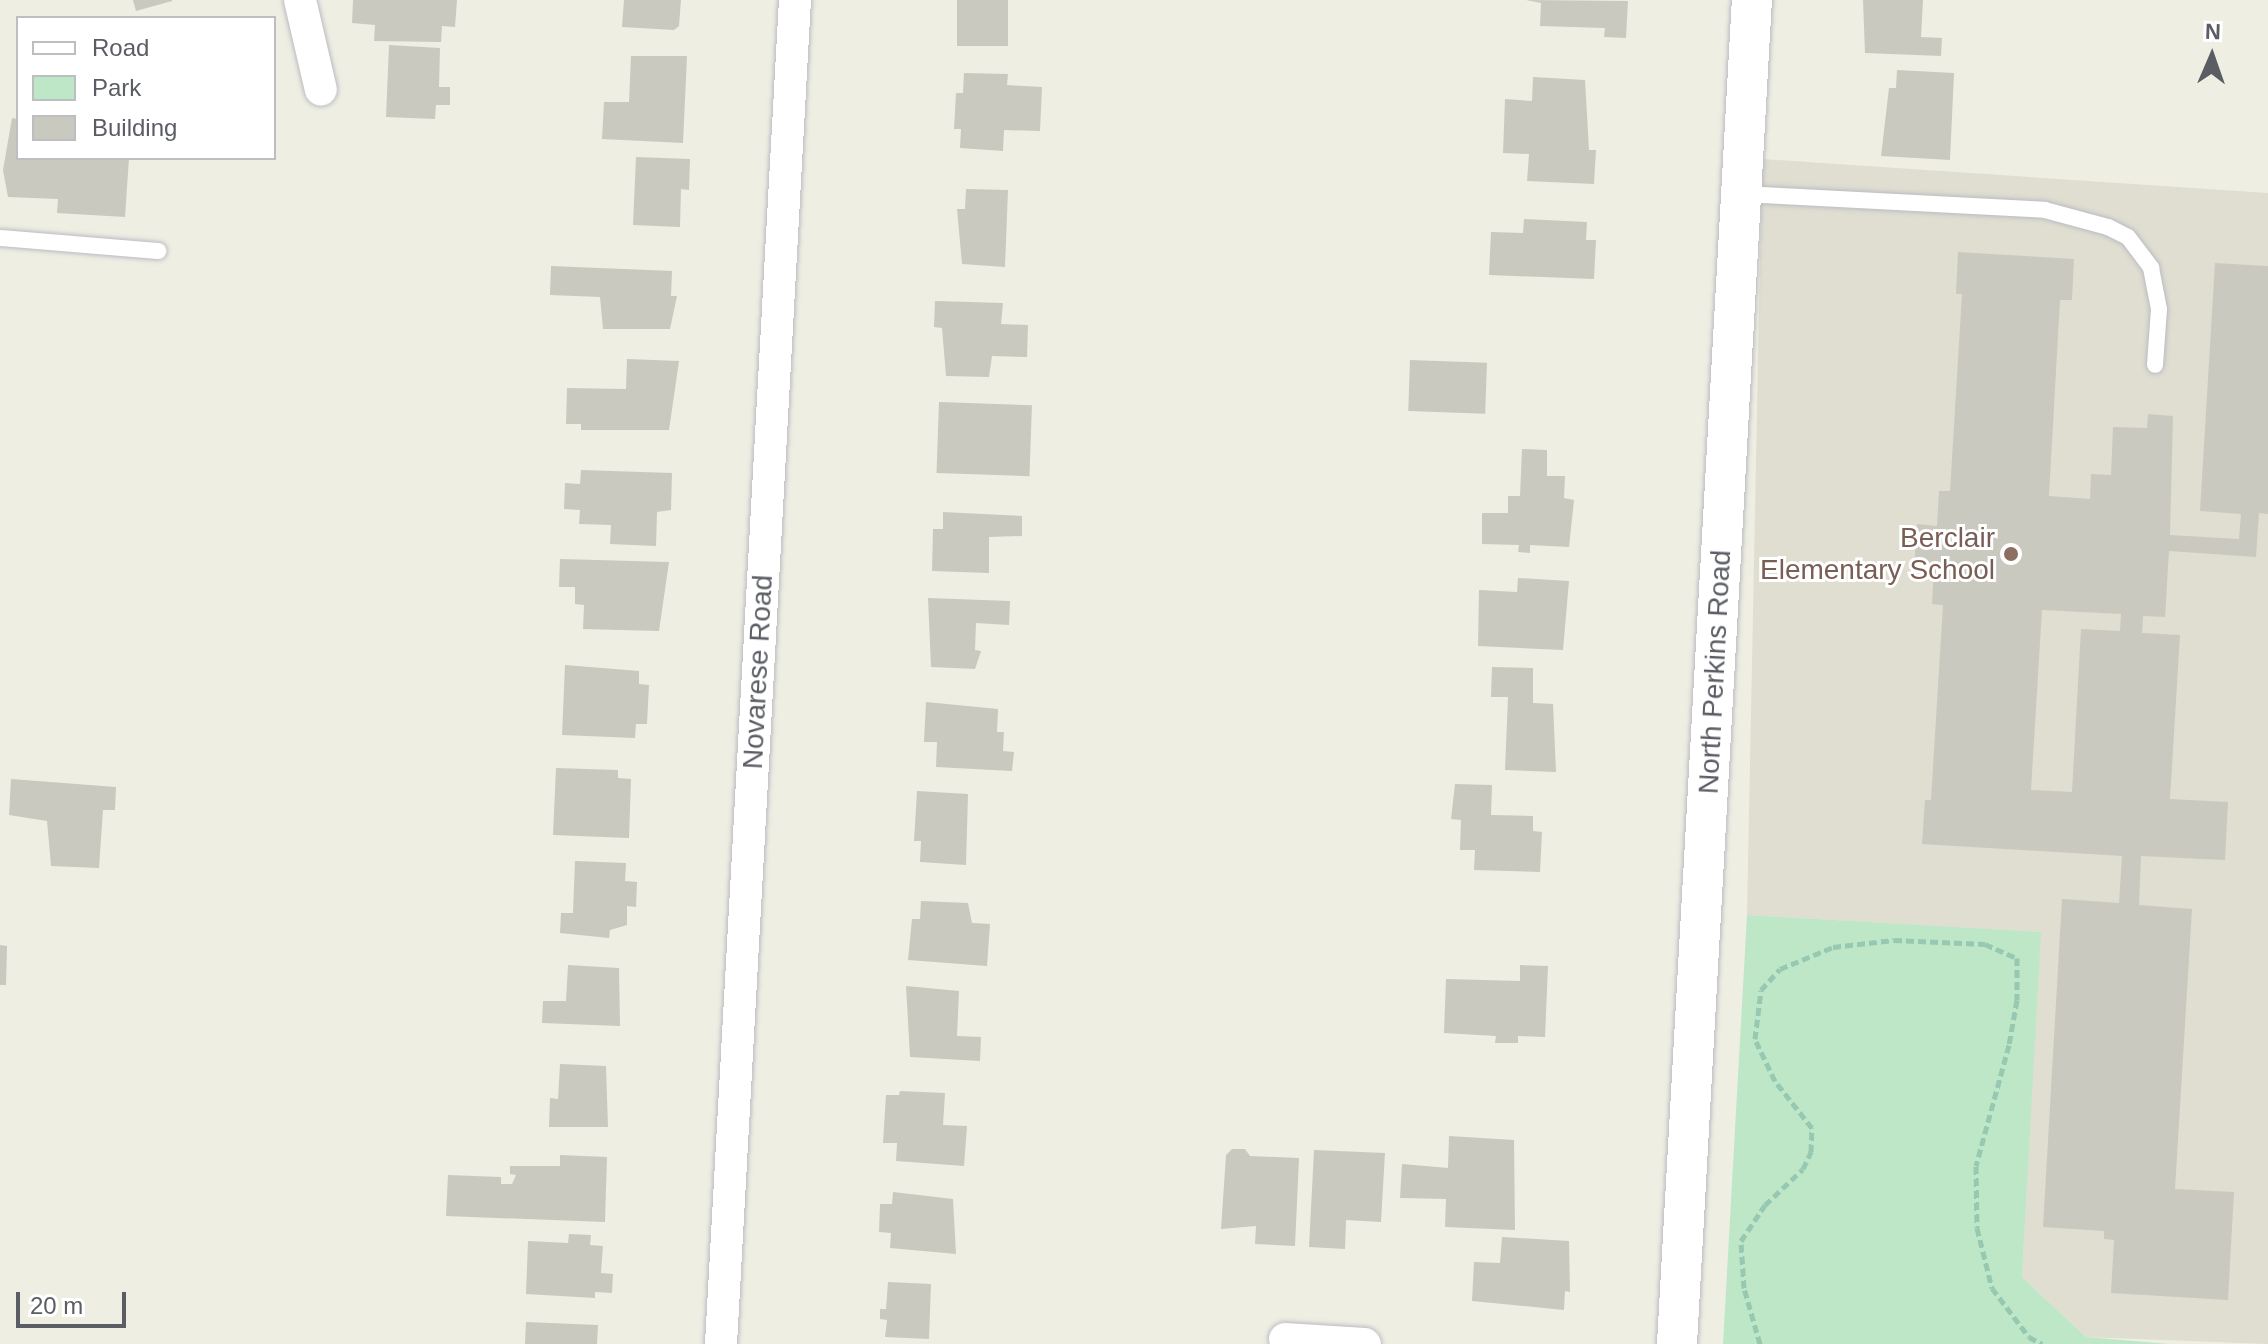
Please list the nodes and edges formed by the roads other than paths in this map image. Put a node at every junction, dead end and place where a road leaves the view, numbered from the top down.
1 (300, 0) edge
2 (795, 0) edge
3 (1752, 0) edge
4 (321, 90) dead end
5 (1741, 194) junction
6 (0, 238) edge
7 (158, 251) dead end
8 (2155, 365) dead end
9 (1285, 1339) dead end
10 (721, 1344) edge
11 (1365, 1344) edge
12 (1677, 1344) edge

1 - 4 street
2 - 10 street, Novarese Road
3 - 5 street, North Perkins Road
5 - 8 lane
5 - 12 street, North Perkins Road
6 - 7 lane
9 - 11 street

